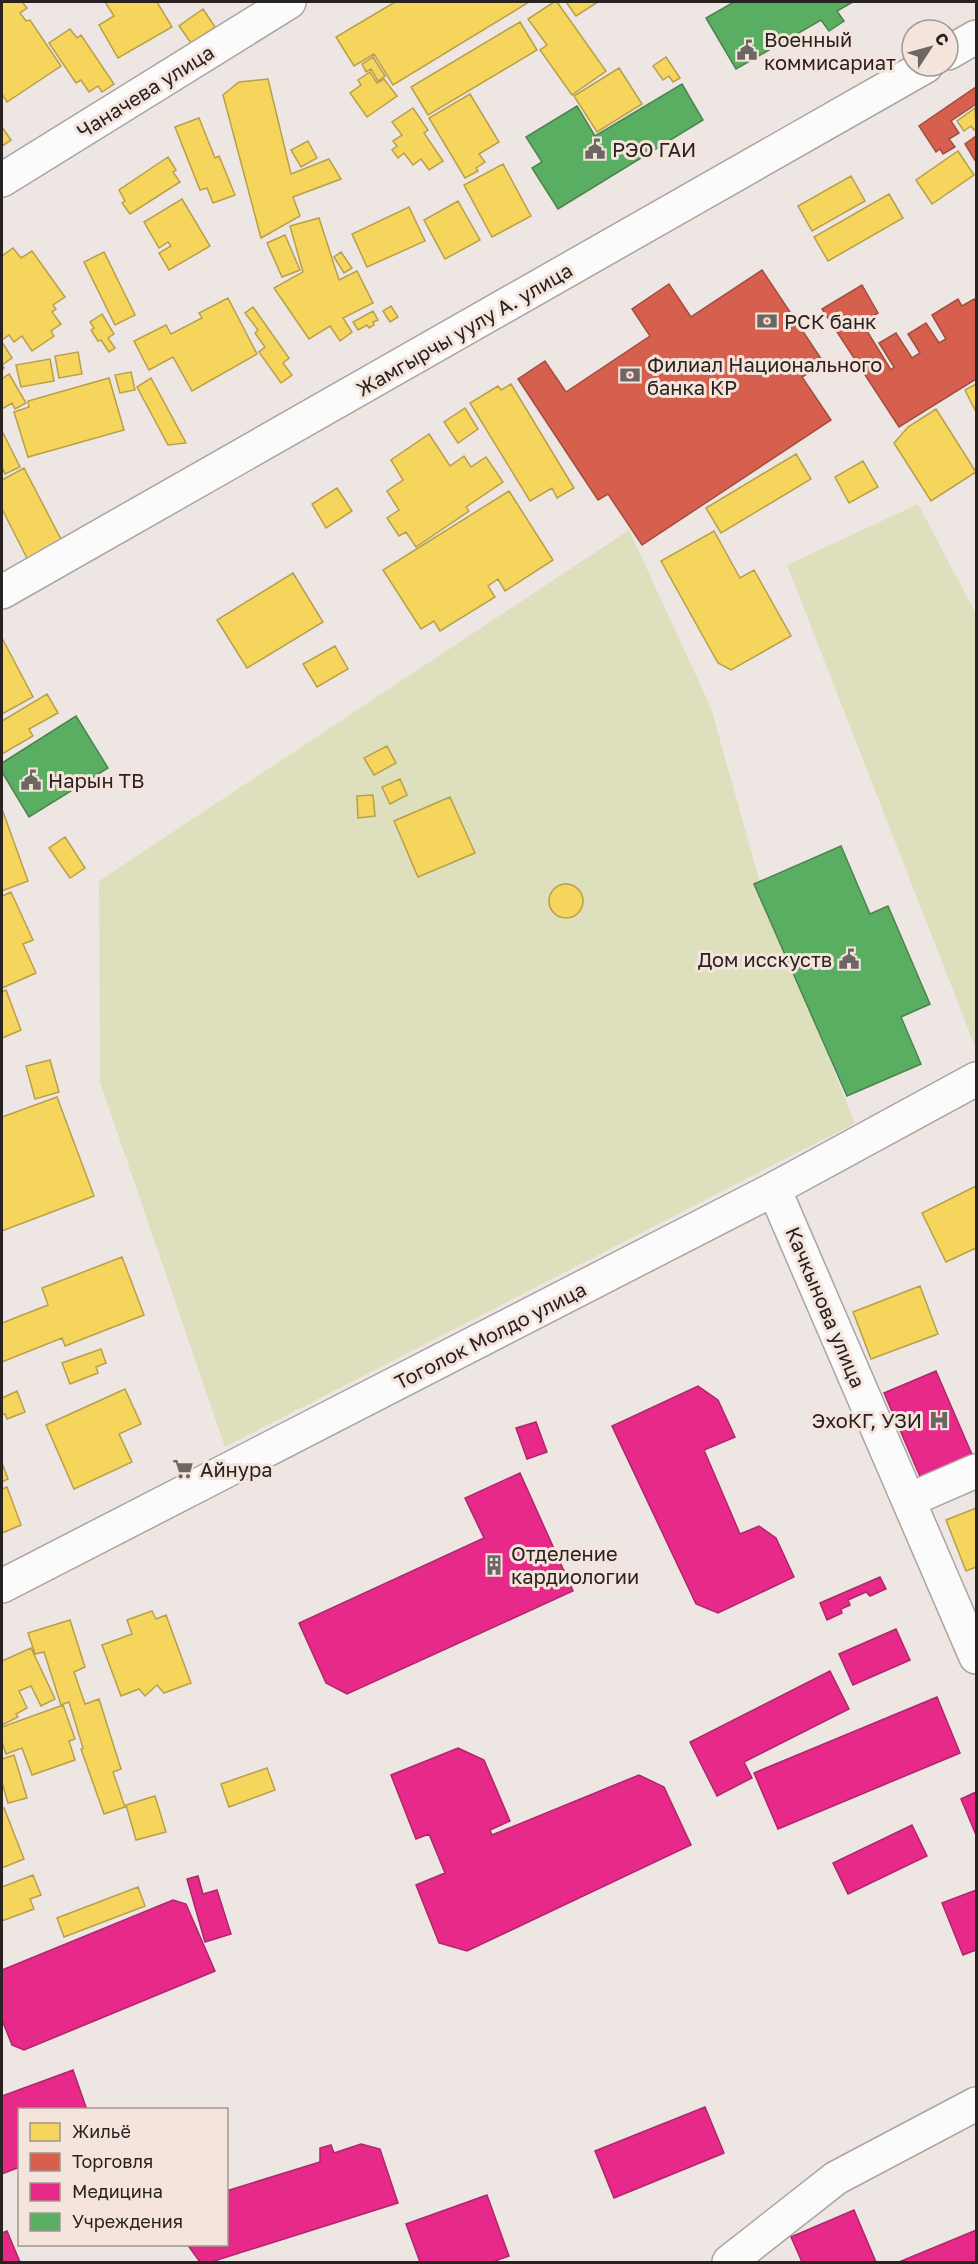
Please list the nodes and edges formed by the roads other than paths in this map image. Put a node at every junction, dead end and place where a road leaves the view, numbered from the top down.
1 (290, 2) edge
2 (976, 37) edge
3 (960, 46) edge
4 (905, 78) edge
5 (2, 180) edge
6 (2, 592) edge
7 (976, 1080) edge
8 (774, 1189) junction
9 (976, 1472) edge
10 (909, 1500) junction
11 (2, 1586) edge
12 (976, 1657) edge
13 (976, 2104) edge
14 (729, 2262) edge

1 - 5 street, Чаначева улица
2 - 3 street
4 - 6 street, Жамгырчы уулу А. улица
7 - 8 street, Тоголок Молдо улица
8 - 10 street, Качкынова улица
8 - 11 street, Тоголок Молдо улица
9 - 10 street
10 - 12 street, Качкынова улица
13 - 14 street

